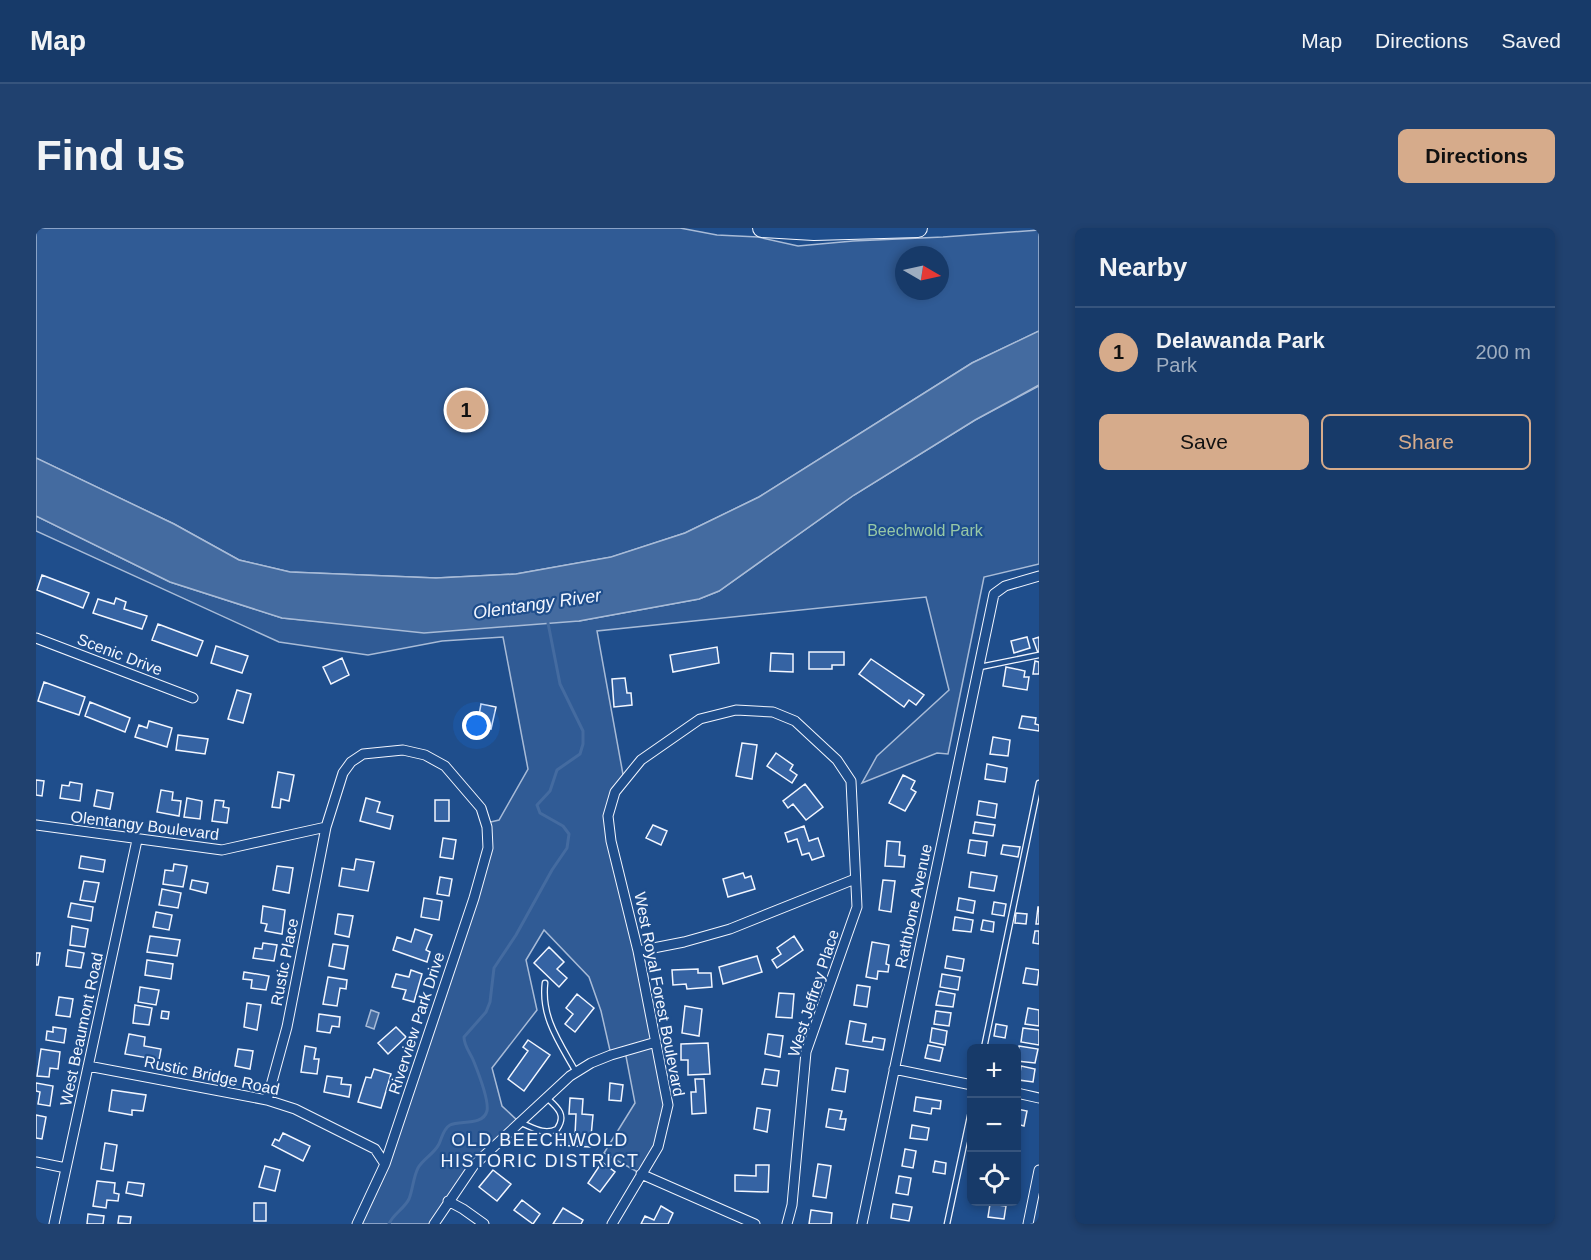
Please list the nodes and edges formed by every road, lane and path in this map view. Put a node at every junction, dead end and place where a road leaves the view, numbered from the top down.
1 (762, 228) edge
2 (918, 228) edge
3 (1039, 576) edge
4 (36, 638) edge
5 (1039, 655) edge
6 (978, 668) junction
7 (193, 698) dead end
8 (1039, 783) edge
9 (853, 807) joint
10 (36, 825) edge
11 (326, 827) junction
12 (137, 840) junction
13 (855, 879) junction
14 (638, 951) junction
15 (545, 983) dead end
16 (656, 1042) junction
17 (985, 1044) edge
18 (88, 1066) junction
19 (894, 1069) junction
20 (576, 1072) junction
21 (967, 1083) edge
22 (1021, 1095) edge
23 (546, 1096) junction
24 (1039, 1098) edge
25 (267, 1100) junction
26 (519, 1122) junction
27 (967, 1130) edge
28 (36, 1162) edge
29 (385, 1164) junction
30 (66, 1168) junction
31 (1039, 1170) edge
32 (641, 1174) junction
33 (448, 1202) junction
34 (54, 1224) edge
35 (357, 1224) edge
36 (434, 1224) edge
37 (484, 1224) edge
38 (612, 1224) edge
39 (755, 1224) edge
40 (787, 1224) edge
41 (862, 1224) edge
42 (947, 1224) edge
43 (1028, 1224) edge

1 - 2 highway
3 - 6 street, Rathbone Avenue
4 - 7 street, Scenic Drive
5 - 6 lane
6 - 19 street, Rathbone Avenue
8 - 17 lane
9 - 13 street, West Jeffrey Place
9 - 14 street, West Royal Forest Boulevard
10 - 12 street, Olentangy Boulevard
11 - 12 street, Olentangy Boulevard
11 - 25 street, Rustic Place
11 - 29 street, Riverview Park Drive
12 - 18 street, West Beaumont Road
13 - 14 street
13 - 40 street, West Jeffrey Place
14 - 16 street, West Royal Forest Boulevard
15 - 20 lane
16 - 20 street
16 - 32 street, West Royal Forest Boulevard
18 - 25 street, Rustic Bridge Road
18 - 30 street, West Beaumont Road
19 - 21 street
19 - 41 street, Rathbone Avenue
20 - 23 street
22 - 24 street
23 - 26 street
23 - 26 lane
25 - 29 street, Rustic Bridge Road
26 - 33 street
27 - 42 lane
28 - 30 street
29 - 35 street, Riverview Park Drive
30 - 34 street, West Beaumont Road
31 - 43 street
32 - 38 street, West Royal Forest Boulevard
32 - 39 street
33 - 36 street
33 - 37 street

